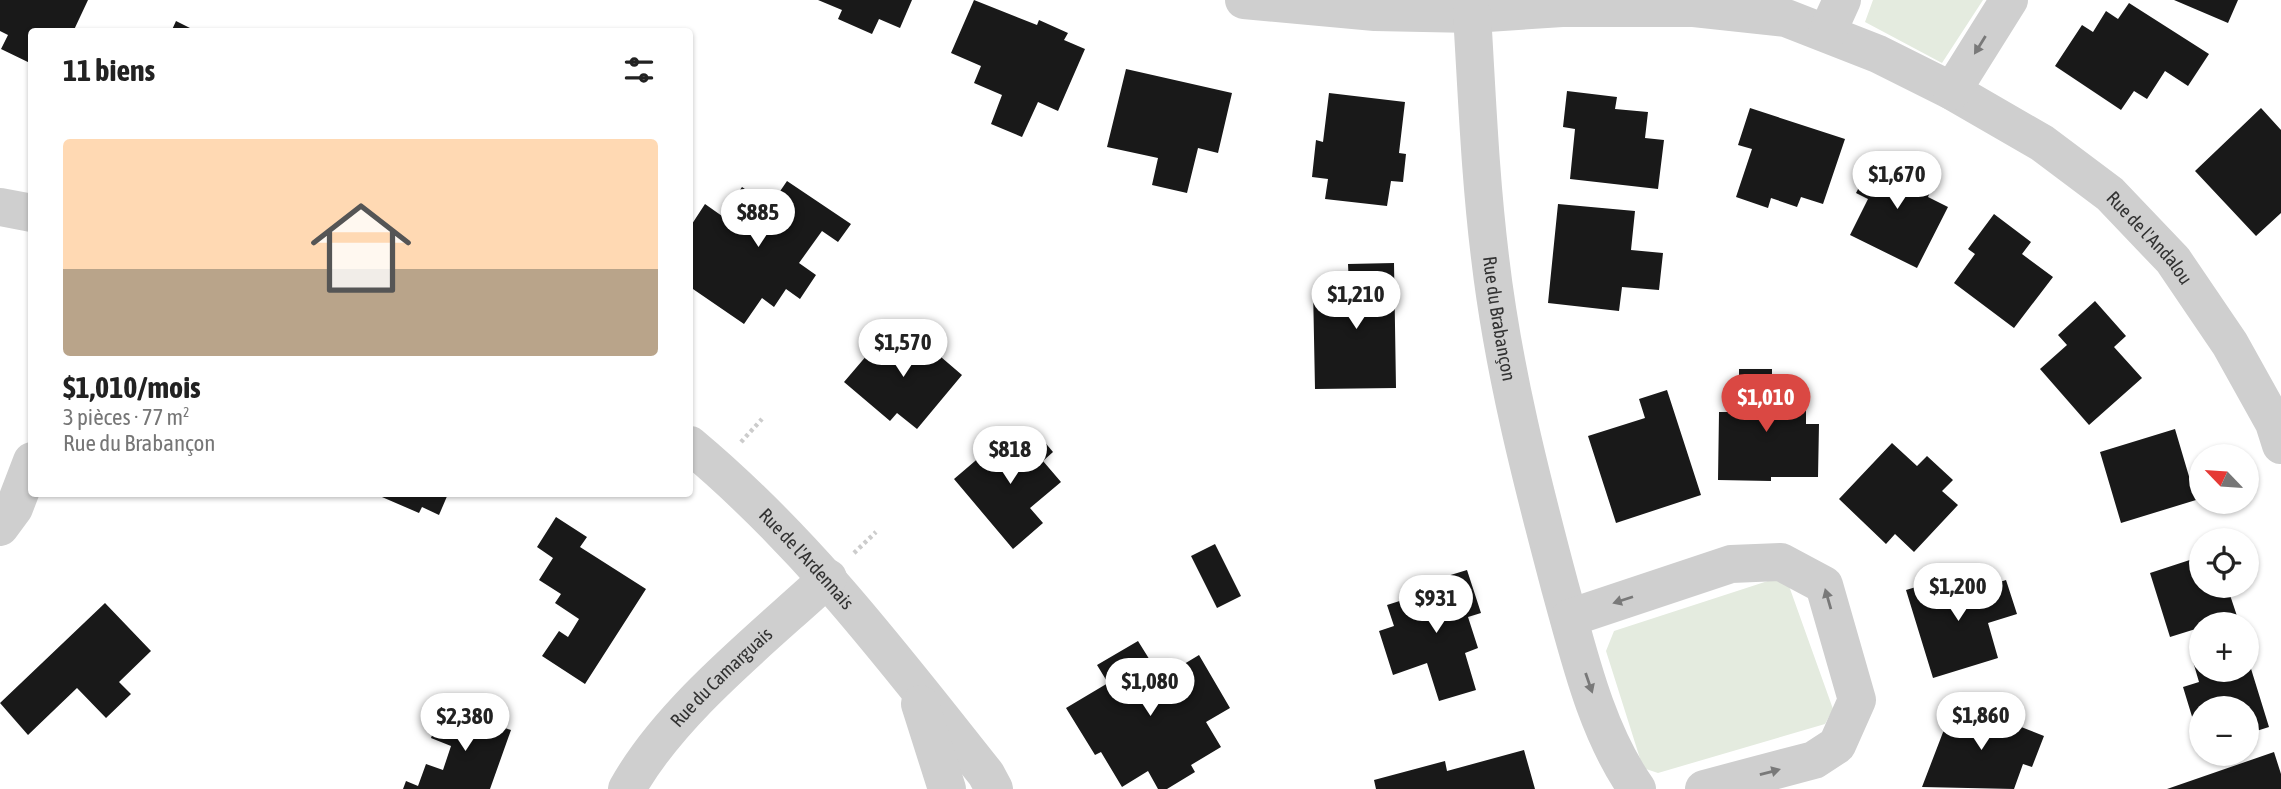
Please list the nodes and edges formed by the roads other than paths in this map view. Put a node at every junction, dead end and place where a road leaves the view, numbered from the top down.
1 (1244, 0) edge
2 (2009, 0) edge
3 (1472, 14) junction
4 (1835, 17) edge
5 (1952, 91) junction
6 (0, 207) edge
7 (28, 212) edge
8 (2281, 445) edge
9 (693, 448) edge
10 (28, 471) edge
11 (0, 527) edge
12 (828, 578) junction
13 (1569, 618) junction
14 (913, 682) junction
15 (627, 789) edge
16 (947, 789) edge
17 (994, 789) edge
18 (1637, 789) edge
19 (1704, 789) edge

1 - 3 street, Rue de l'Andalou
2 -> 5 street
3 - 4 street, Rue de l'Andalou
3 - 13 street, Rue du Brabançon
4 - 5 street, Rue de l'Andalou
5 - 8 street, Rue de l'Andalou
6 - 7 street
9 - 12 street, Rue de l'Ardennais
10 - 11 street
12 - 14 street, Rue de l'Ardennais
12 - 15 street, Rue du Camarguais
13 -> 18 street, Rue du Brabançon
19 -> 13 street
14 - 16 street, Rue de l'Ardennais
14 - 17 street, Rue de l'Ardennais

